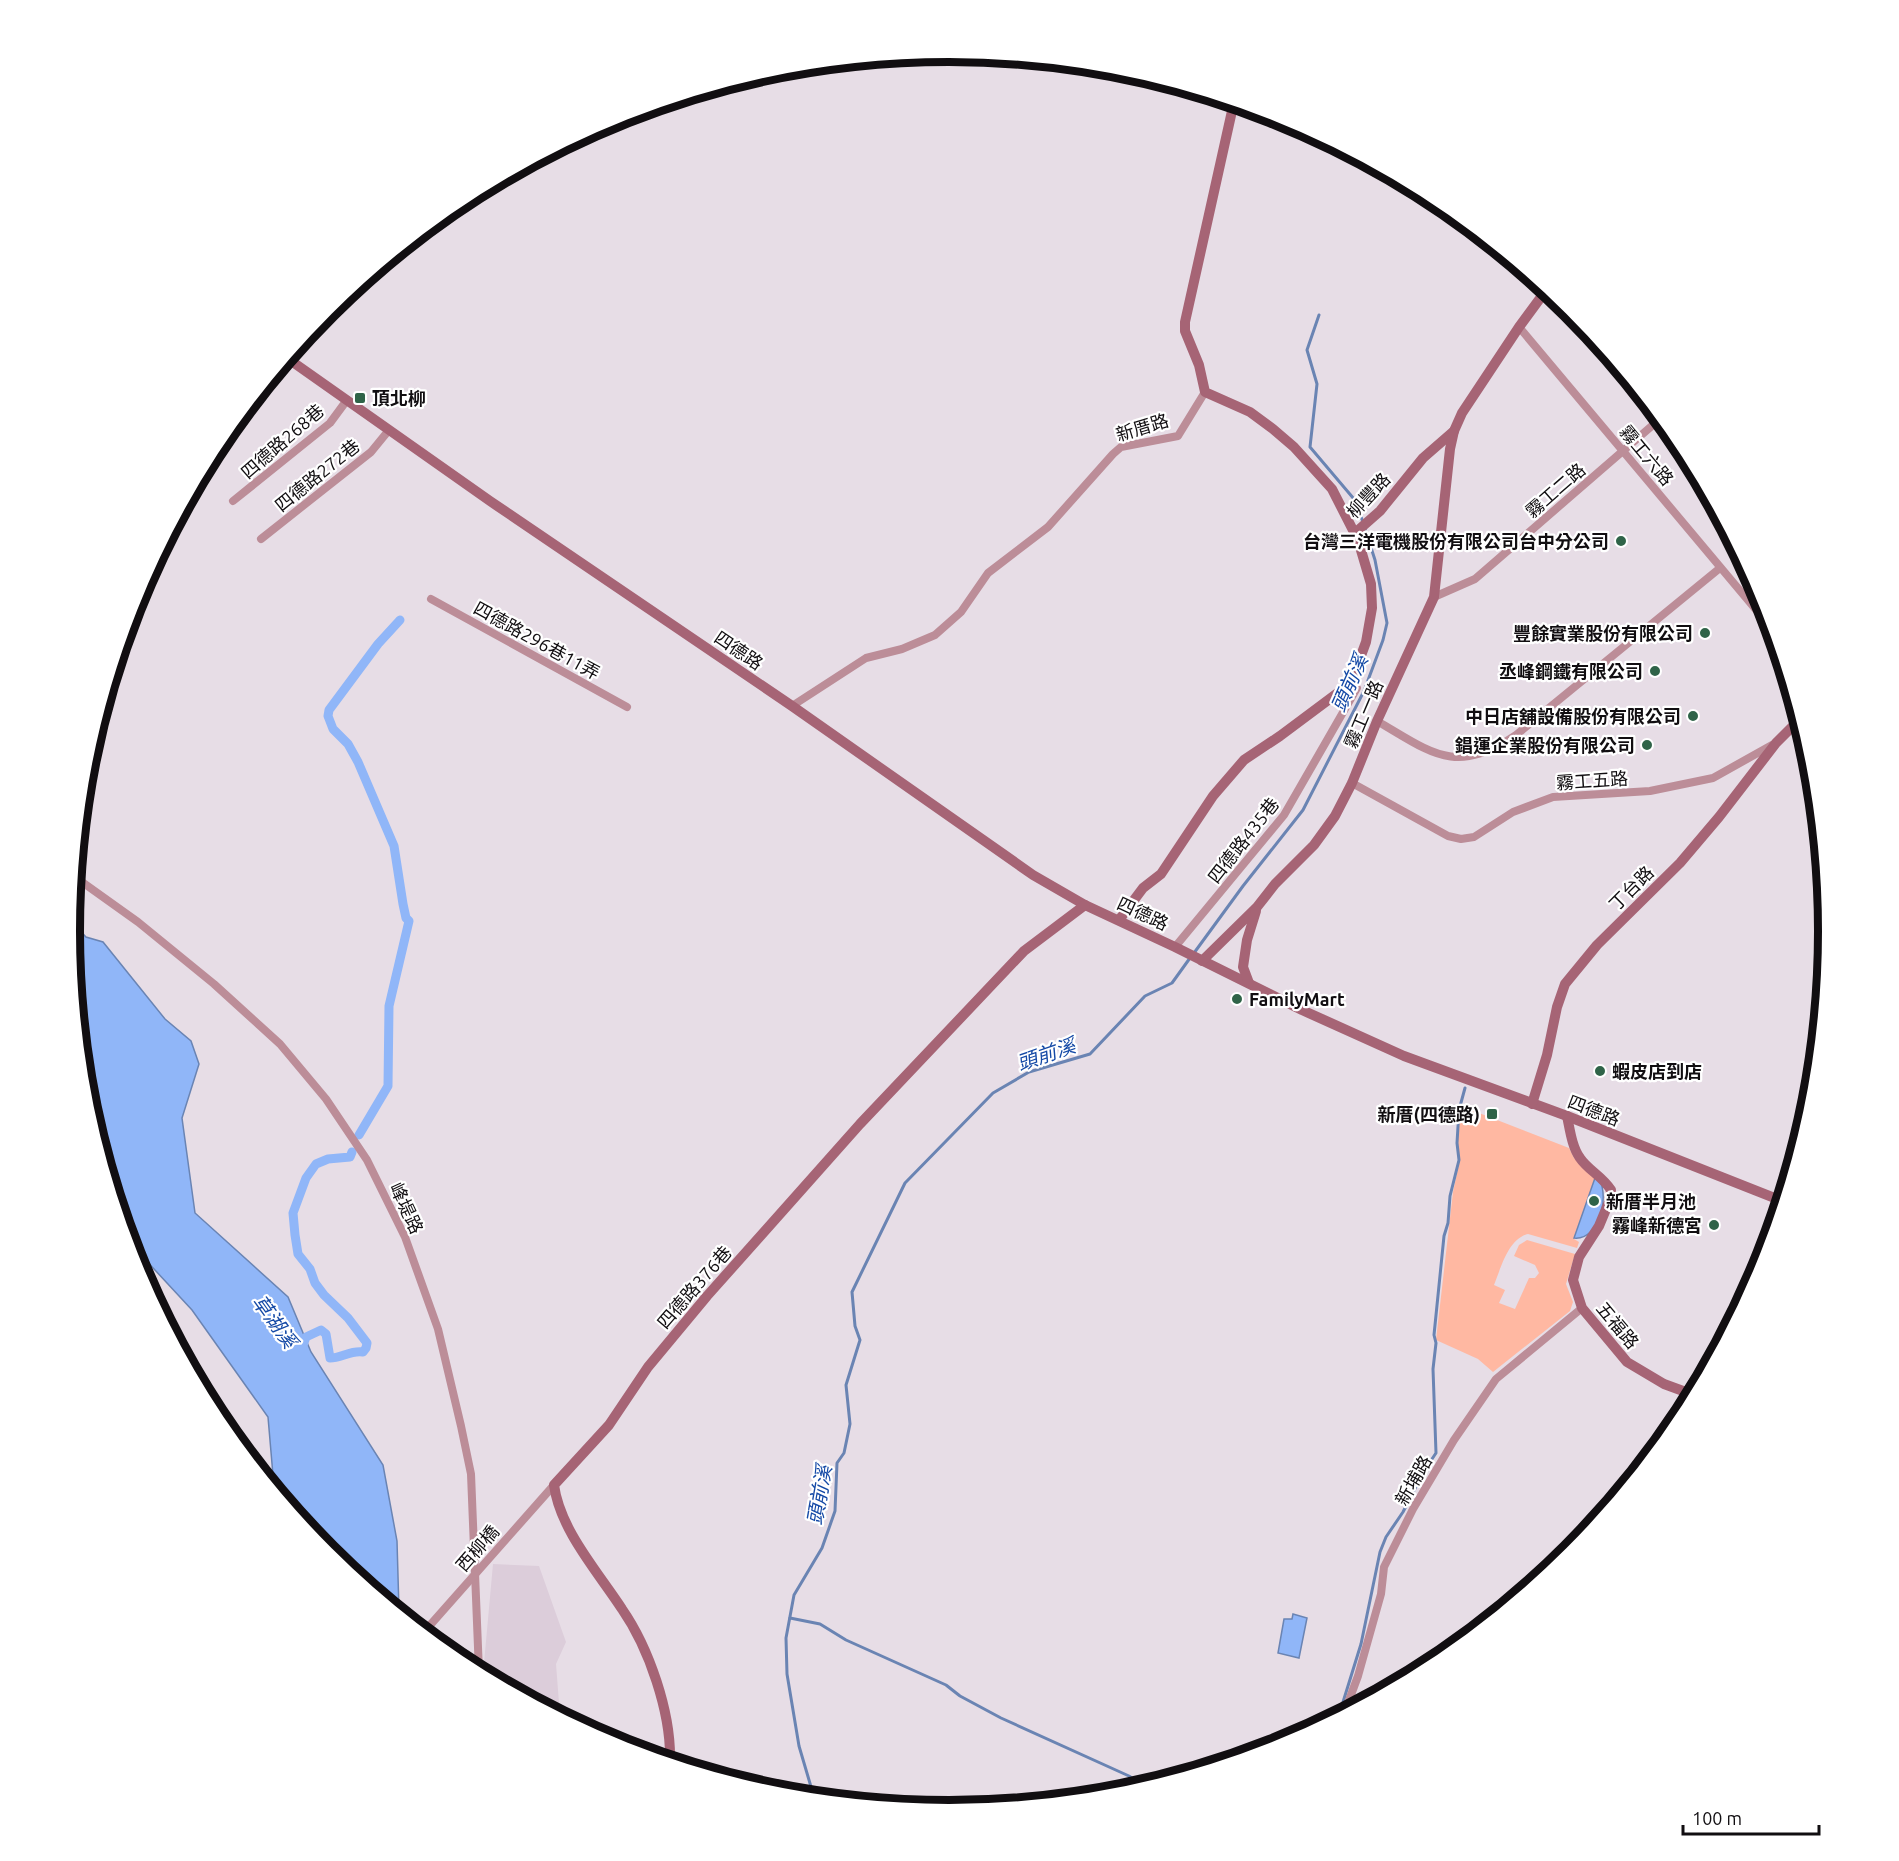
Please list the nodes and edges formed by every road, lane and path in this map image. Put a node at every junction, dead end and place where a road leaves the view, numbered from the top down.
1 (1232, 109) edge
2 (1542, 296) edge
3 (1519, 327) junction
4 (293, 362) edge
5 (1205, 392) junction
6 (346, 400) junction
7 (1655, 423) edge
8 (389, 430) junction
9 (1454, 431) junction
10 (1624, 450) junction
11 (233, 501) dead end
12 (1355, 533) junction
13 (261, 539) dead end
14 (1720, 568) junction
15 (1434, 597) junction
16 (431, 599) dead end
17 (1757, 611) edge
18 (1351, 683) junction
19 (792, 706) junction
20 (627, 707) dead end
21 (1377, 721) junction
22 (1794, 725) edge
23 (1776, 743) junction
24 (1352, 783) junction
25 (82, 882) edge
26 (1084, 905) junction
27 (1257, 907) junction
28 (1119, 920) junction
29 (1179, 949) junction
30 (1200, 960) junction
31 (1249, 983) junction
32 (1532, 1104) junction
33 (1567, 1116) junction
34 (1776, 1198) edge
35 (1582, 1308) junction
36 (1685, 1391) edge
37 (554, 1485) junction
38 (476, 1572) junction
39 (429, 1626) edge
40 (479, 1660) edge
41 (1348, 1702) edge
42 (670, 1753) edge

1 - 5 street
2 - 3 street, 柳豐路
3 - 9 street, 柳豐路
3 - 10 street, 霧工六路
4 - 6 street, 四德路
5 - 12 street
5 - 19 street, 新厝路
6 - 8 street, 四德路
6 - 11 street, 四德路268巷
7 - 10 street, 霧工二路
8 - 13 street, 四德路272巷
8 - 19 street, 四德路
9 - 12 street, 柳豐路
9 - 15 street, 霧工一路
10 - 14 street, 霧工六路
10 - 15 street, 霧工二路
12 - 18 street, 柳豐路
14 - 17 street, 霧工六路
14 - 21 street
15 - 21 street, 霧工一路
16 - 20 street, 四德路296巷11弄
18 - 28 street
18 - 29 street, 四德路435巷
19 - 26 street, 四德路
21 - 24 street, 霧工一路
22 - 23 street, 丁台路
23 - 24 street, 霧工五路
23 - 32 street, 丁台路
24 - 27 street, 霧工一路
25 - 38 street, 峰堤路
26 - 28 street, 四德路
26 - 37 street, 四德路376巷
27 - 30 street, 霧工一路
27 - 31 street
28 - 29 street, 四德路
29 - 30 street, 四德路
30 - 31 street, 四德路
31 - 32 street, 四德路
32 - 33 street, 四德路
33 - 34 street, 四德路
33 - 35 street, 五福路
35 - 36 street, 五福路
35 - 41 street, 新埔路
37 - 38 street, 西柳橋
37 - 42 street
38 - 39 street, 西柳橋
38 - 40 street, 峰堤路

